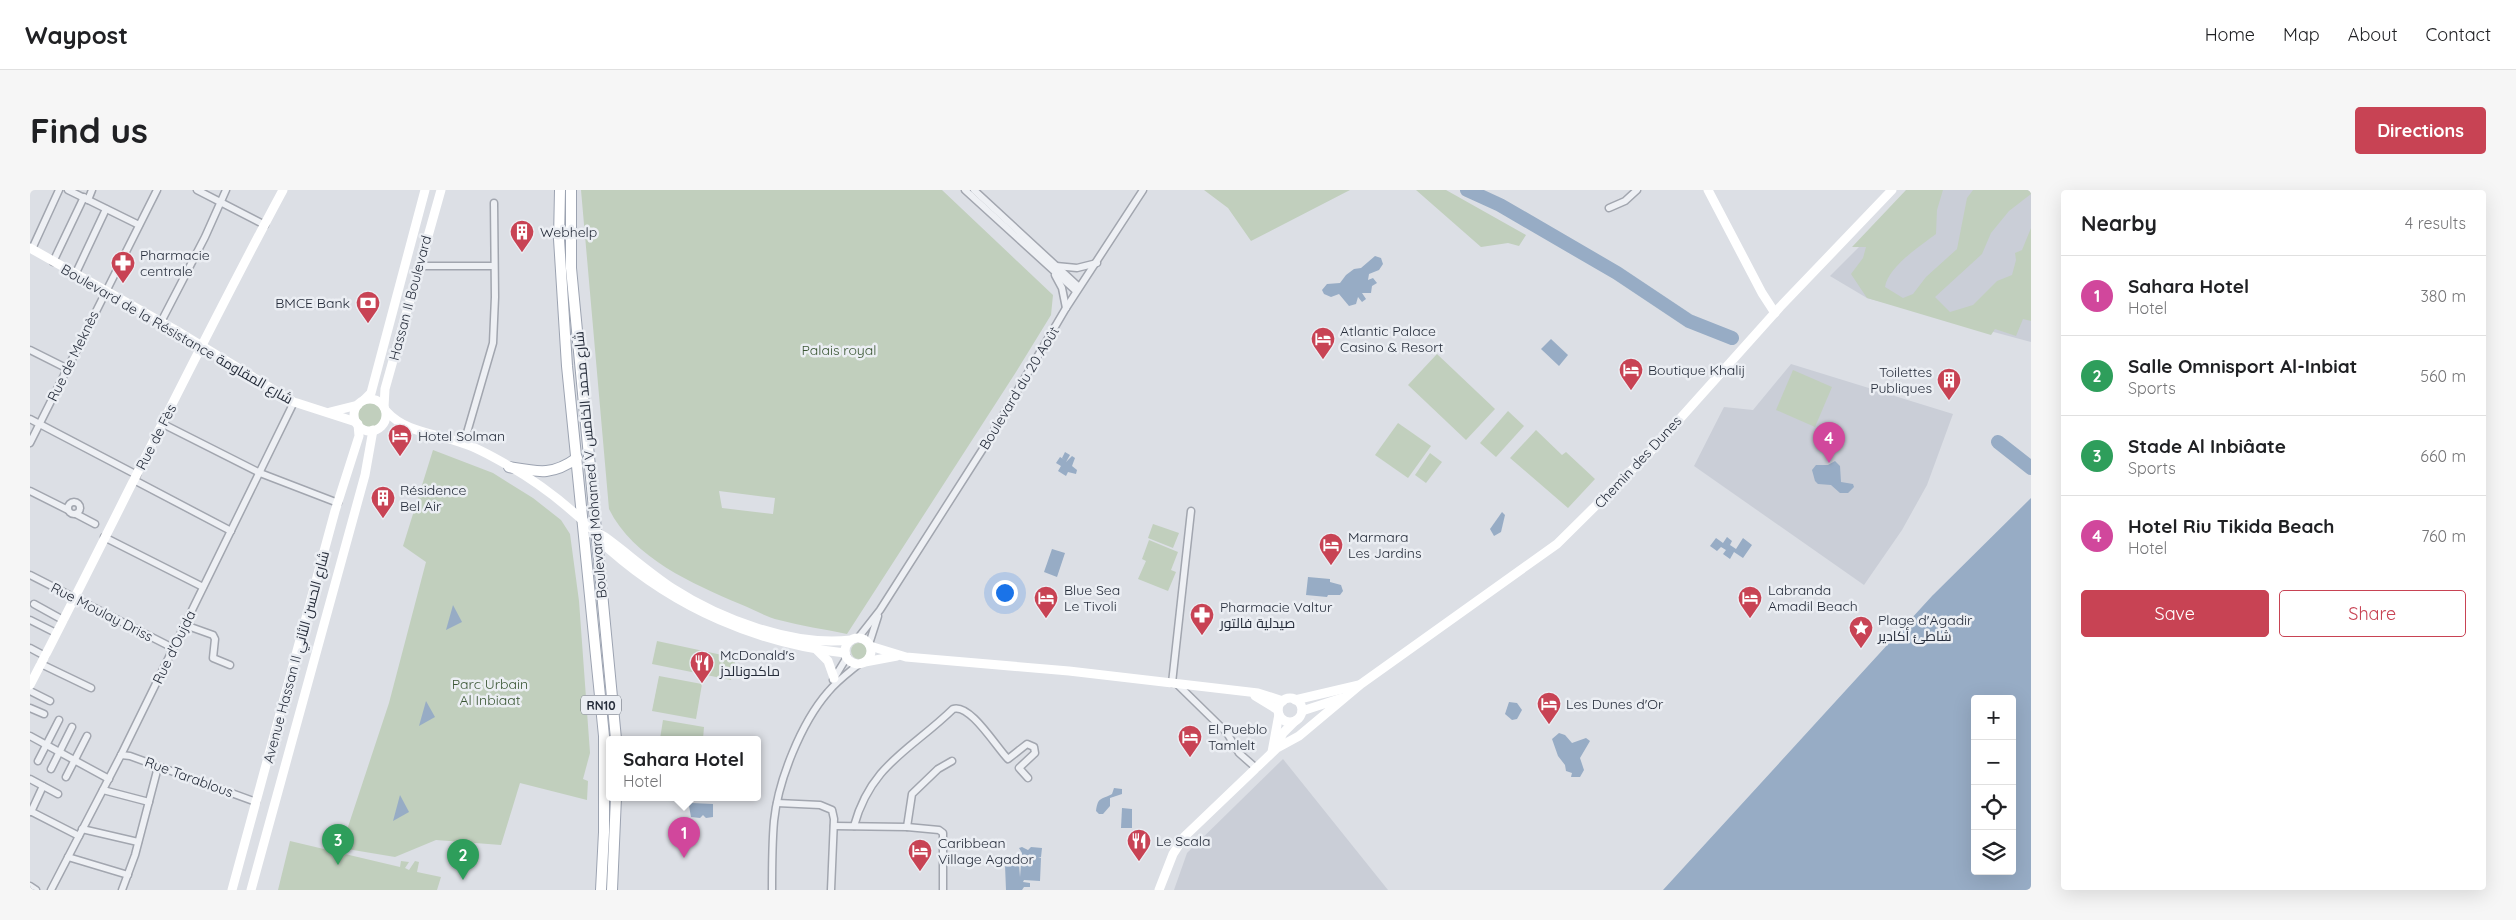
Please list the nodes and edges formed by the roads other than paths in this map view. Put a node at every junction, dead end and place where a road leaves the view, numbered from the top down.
1 (59, 190) edge
2 (68, 190) edge
3 (92, 190) edge
4 (157, 190) edge
5 (197, 190) edge
6 (226, 190) edge
7 (283, 190) edge
8 (425, 190) edge
9 (441, 190) edge
10 (560, 190) edge
11 (571, 190) edge
12 (965, 190) edge
13 (974, 190) edge
14 (1143, 190) edge
15 (1637, 190) edge
16 (1708, 190) edge
17 (1892, 190) edge
18 (86, 198) junction
19 (221, 202) junction
20 (494, 203) dead end
21 (1609, 208) dead end
22 (106, 209) junction
23 (139, 224) junction
24 (265, 225) junction
25 (31, 249) edge
26 (53, 262) junction
27 (1097, 263) junction
28 (421, 266) junction
29 (494, 266) junction
30 (1054, 268) junction
31 (75, 275) junction
32 (1078, 289) junction
33 (105, 291) junction
34 (1066, 308) junction
35 (1775, 313) junction
36 (161, 322) junction
37 (200, 346) junction
38 (30, 350) edge
39 (66, 368) junction
40 (294, 402) junction
41 (361, 403) junction
42 (385, 409) junction
43 (328, 412) junction
44 (30, 419) edge
45 (357, 423) junction
46 (40, 424) junction
47 (163, 424) junction
48 (409, 428) junction
49 (375, 430) junction
50 (30, 443) edge
51 (464, 443) junction
52 (577, 458) junction
53 (509, 467) junction
54 (260, 473) junction
55 (135, 477) junction
56 (30, 492) edge
57 (338, 503) junction
58 (68, 510) junction
59 (1191, 511) dead end
60 (76, 514) junction
61 (583, 517) junction
62 (95, 524) dead end
63 (231, 531) junction
64 (596, 532) junction
65 (104, 537) junction
66 (30, 575) edge
67 (203, 587) junction
68 (74, 598) junction
69 (34, 604) dead end
70 (880, 610) junction
71 (30, 620) edge
72 (63, 620) junction
73 (185, 625) junction
74 (56, 633) junction
75 (854, 639) junction
76 (869, 645) junction
77 (30, 648) edge
78 (173, 648) junction
79 (814, 649) junction
80 (846, 655) junction
81 (902, 656) junction
82 (43, 660) junction
83 (862, 663) junction
84 (230, 665) dead end
85 (834, 678) junction
86 (1174, 684) junction
87 (1362, 684) junction
88 (30, 685) edge
89 (91, 688) dead end
90 (30, 691) edge
91 (828, 693) junction
92 (1250, 694) junction
93 (1349, 694) junction
94 (1295, 700) junction
95 (50, 701) dead end
96 (1283, 701) junction
97 (30, 708) edge
98 (1302, 711) junction
99 (1278, 712) junction
100 (44, 714) dead end
101 (59, 720) dead end
102 (1295, 721) junction
103 (72, 727) dead end
104 (30, 736) edge
105 (87, 736) dead end
106 (616, 736) edge
107 (46, 744) junction
108 (1274, 750) junction
109 (59, 751) junction
110 (121, 755) junction
111 (75, 759) junction
112 (38, 761) dead end
113 (952, 761) dead end
114 (158, 767) junction
115 (1256, 768) junction
116 (52, 769) dead end
117 (66, 777) dead end
118 (1028, 778) dead end
119 (109, 779) junction
120 (30, 780) edge
121 (43, 786) junction
122 (103, 790) junction
123 (58, 794) dead end
124 (616, 801) edge
125 (149, 802) junction
126 (256, 802) junction
127 (777, 803) junction
128 (30, 812) edge
129 (834, 826) junction
130 (854, 826) junction
131 (907, 827) junction
132 (82, 829) junction
133 (79, 836) junction
134 (138, 842) junction
135 (68, 857) junction
136 (128, 875) junction
137 (30, 886) edge
138 (36, 890) edge
139 (51, 890) edge
140 (122, 890) edge
141 (232, 890) edge
142 (251, 890) edge
143 (601, 890) edge
144 (612, 890) edge
145 (772, 890) edge
146 (832, 890) edge
147 (943, 890) edge
148 (1159, 890) edge

1 - 25 street
2 - 18 street
3 - 18 street
4 - 23 street, Rue de Meknès
5 - 19 street
6 - 19 street
7 - 24 street, Rue de Fès
8 - 41 street, Hassan II Boulevard
9 - 28 street, Hassan II Boulevard
10 - 52 main road, Boulevard Mohamed V شارع محمد الخامس / RN10
11 - 64 main road, Boulevard Mohamed V شارع محمد الخامس / RN10
12 - 30 street
13 - 30 street
14 - 27 street, Boulevard du 20 Août
15 - 21 street
16 - 35 street
17 - 35 street, Chemin des Dunes
18 - 22 street
18 - 26 street
19 - 24 street
19 - 36 street
20 - 29 street
22 - 23 street
22 - 31 street
23 - 33 street, Rue de Meknès
24 - 37 street, Rue de Fès
25 - 26 street, Boulevard de la Résistance شارع المقاومة
26 - 31 street, Boulevard de la Résistance شارع المقاومة
27 - 30 street
27 - 32 street, Boulevard du 20 Août
28 - 29 street
28 - 42 street, Hassan II Boulevard
29 - 51 street
30 - 32 street
30 - 34 street
31 - 33 street, Boulevard de la Résistance شارع المقاومة
32 - 34 street, Boulevard du 20 Août
33 - 36 street, Boulevard de la Résistance شارع المقاومة
33 - 39 street, Rue de Meknès
34 - 70 street, Boulevard du 20 Août
35 - 87 street, Chemin des Dunes
36 - 37 street, Boulevard de la Résistance شارع المقاومة
37 - 40 street, Boulevard de la Résistance شارع المقاومة
37 - 47 street, Rue de Fès
38 - 39 street
39 - 46 street, Rue de Meknès
40 - 43 street, Boulevard de la Résistance شارع المقاومة
40 - 54 street, Rue d'Oujda
41 - 42 street
41 - 43 street, Boulevard de la Résistance شارع المقاومة
41 - 45 street
42 - 48 street
42 - 49 street
43 - 45 street, Boulevard de la Résistance شارع المقاومة
44 - 46 street
45 - 49 street
45 - 57 street, Avenue Hassan II شارع الحسن الثاني
46 - 50 street, Rue de Meknès
46 - 55 street
47 - 54 street
47 - 55 street, Rue de Fès
48 - 49 street
48 - 51 street
49 - 142 street, Avenue Hassan II شارع الحسن الثاني
51 - 53 street
52 - 53 main road
52 - 61 main road, Boulevard Mohamed V شارع محمد الخامس / RN10
53 - 61 street
54 - 57 street
54 - 63 street, Rue d'Oujda
55 - 63 street
55 - 65 street, Rue de Fès
56 - 58 street
57 - 126 street, Avenue Hassan II شارع الحسن الثاني
58 - 60 street
58 - 60 street
59 - 86 street
60 - 62 street
61 - 64 street
61 - 143 main road, Boulevard Mohamed V شارع محمد الخامس / RN10
63 - 67 street, Rue d'Oujda
64 - 75 street
64 - 79 street
64 - 106 main road, Boulevard Mohamed V شارع محمد الخامس / RN10
65 - 67 street
65 - 68 street, Rue de Fès
66 - 68 street, Rue Moulay Driss
67 - 73 street, Rue d'Oujda
68 - 72 street, Rue de Fès
68 - 78 street, Rue Moulay Driss
69 - 72 street
70 - 75 street, Boulevard du 20 Août
70 - 76 street, Boulevard du 20 Août
71 - 74 street
72 - 74 street, Rue de Fès
73 - 78 street, Rue d'Oujda
73 - 84 street
74 - 82 street, Rue de Fès
75 - 76 street
75 - 80 street
76 - 81 street
76 - 83 street
77 - 82 street
78 - 110 street, Rue d'Oujda
79 - 80 street
79 - 85 street
80 - 83 street
80 - 85 street
81 - 83 street
81 - 86 street
82 - 88 street, Rue de Fès
82 - 89 street
83 - 91 street
85 - 91 street
86 - 92 street
86 - 115 street
87 - 93 street, Chemin des Dunes
87 - 94 street
90 - 95 street
91 - 127 street
92 - 96 street
92 - 99 street
93 - 98 street, Chemin des Dunes
93 - 108 street, Chemin des Dunes
94 - 96 street
94 - 98 street
96 - 99 street
97 - 100 street
98 - 102 street
99 - 102 street
99 - 108 street
101 - 107 street
102 - 108 street
103 - 109 street
104 - 107 street
105 - 111 street
107 - 109 street
107 - 112 street
108 - 115 street
109 - 111 street
109 - 116 street
110 - 114 street, Rue Tarablous
110 - 119 street, Rue d'Oujda
111 - 117 street
111 - 119 street
113 - 131 street
114 - 125 street
114 - 126 street, Rue Tarablous
115 - 148 street
118 - 130 street
119 - 122 street, Rue d'Oujda
120 - 121 street
121 - 123 street
121 - 128 street
122 - 125 street
122 - 132 street, Rue d'Oujda
124 - 144 main road
125 - 134 street
126 - 141 street, Avenue Hassan II شارع الحسن الثاني
127 - 129 street
127 - 145 street
128 - 133 street
129 - 130 street
129 - 146 street
130 - 131 street
131 - 147 street
132 - 133 street, Rue d'Oujda
132 - 134 street
133 - 135 street, Rue d'Oujda
134 - 136 street
135 - 136 street
135 - 139 street, Rue d'Oujda
136 - 140 street
137 - 138 street

